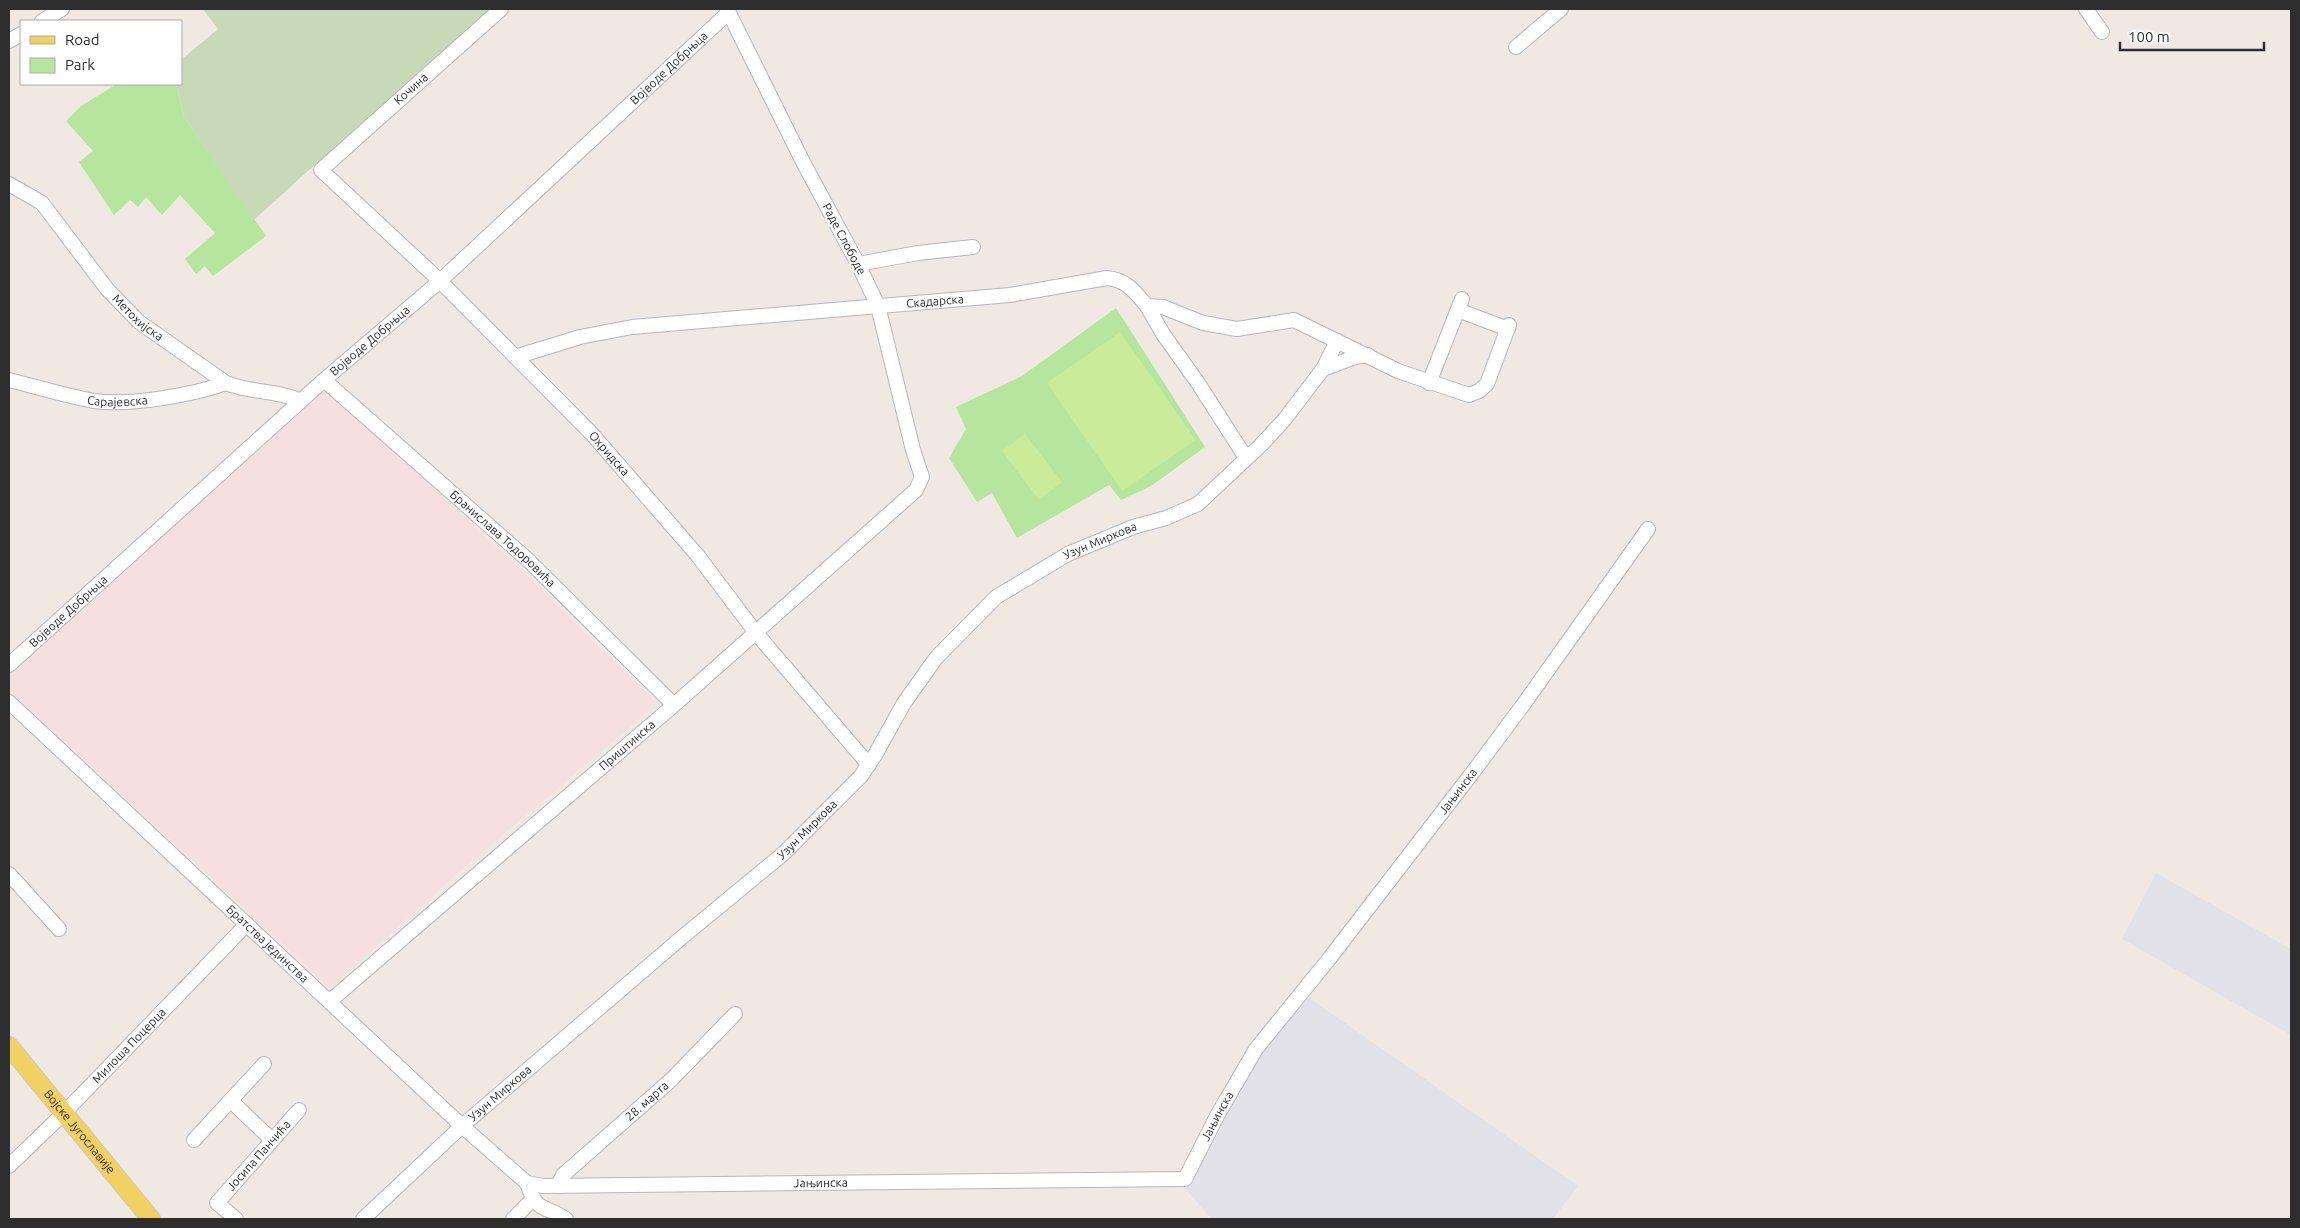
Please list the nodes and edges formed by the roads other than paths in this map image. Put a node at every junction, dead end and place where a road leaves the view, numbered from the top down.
1 (62, 9) edge
2 (501, 9) edge
3 (1561, 9) edge
4 (2086, 9) edge
5 (727, 11) edge
6 (44, 20) edge
7 (2102, 32) dead end
8 (20, 35) edge
9 (9, 42) edge
10 (1516, 47) dead end
11 (321, 170) joint
12 (9, 184) edge
13 (973, 247) dead end
14 (858, 264) junction
15 (440, 281) junction
16 (878, 306) junction
17 (1147, 306) junction
18 (1336, 341) junction
19 (1368, 355) junction
20 (515, 357) junction
21 (1323, 368) junction
22 (9, 380) edge
23 (324, 380) junction
24 (226, 383) junction
25 (1429, 383) junction
26 (301, 401) junction
27 (1246, 458) junction
28 (921, 484) joint
29 (1648, 529) dead end
30 (756, 633) junction
31 (9, 665) edge
32 (9, 702) edge
33 (674, 705) junction
34 (869, 765) junction
35 (9, 874) edge
36 (247, 924) junction
37 (59, 929) dead end
38 (330, 1001) junction
39 (735, 1014) dead end
40 (9, 1046) edge
41 (264, 1064) dead end
42 (231, 1101) junction
43 (299, 1110) dead end
44 (64, 1113) junction
45 (462, 1126) junction
46 (194, 1140) dead end
47 (272, 1140) junction
48 (9, 1166) edge
49 (527, 1183) junction
50 (558, 1186) junction
51 (532, 1200) junction
52 (150, 1219) edge
53 (236, 1219) edge
54 (363, 1219) edge
55 (513, 1219) edge
56 (566, 1219) edge

1 - 6 street
2 - 11 street, Кочина
3 - 10 street
4 - 7 street
5 - 14 street, Раде Слободе
5 - 15 street, Војводе Добрњца
8 - 9 street
11 - 15 street, Охридска
12 - 24 street, Метохијска
13 - 14 street
14 - 16 street, Раде Слободе
15 - 20 street, Охридска
15 - 23 street, Војводе Добрњца
16 - 17 street, Скадарска
16 - 20 street, Скадарска
16 - 28 street, Раде Слободе
17 - 18 street
17 - 27 street, Скадарска
18 - 19 street
18 - 21 street, Узун Миркова
19 - 21 street
19 - 25 street
20 - 30 street, Охридска
21 - 27 street, Узун Миркова
22 - 24 street, Сарајевска
23 - 26 street, Војводе Добрњца
23 - 33 street, Бранислава Тодоровића
24 - 26 street, Метохијска
25 - 25 street
26 - 31 street, Војводе Добрњца
27 - 34 street, Узун Миркова
28 - 30 street, Приштинска
29 - 50 street, Јањинска
30 - 33 street, Приштинска
30 - 34 street, Охридска
32 - 36 street, Братства јединства
33 - 38 street, Приштинска
34 - 45 street, Узун Миркова
35 - 37 street
36 - 38 street, Братства јединства
36 - 44 street, Милоша Поцерца
38 - 45 street, Братства јединства
39 - 50 street, 28. марта
40 - 44 main road, Војске Југославије
41 - 42 street
42 - 46 street
42 - 47 street
43 - 47 street, Јосипа Панчића
44 - 48 street, Милоша Поцерца
44 - 52 main road, Војске Југославије
45 - 49 street, Братства јединства
45 - 54 street, Узун Миркова
47 - 53 street, Јосипа Панчића
49 - 50 street, Јањинска
49 - 51 street
51 - 55 street
51 - 56 street

